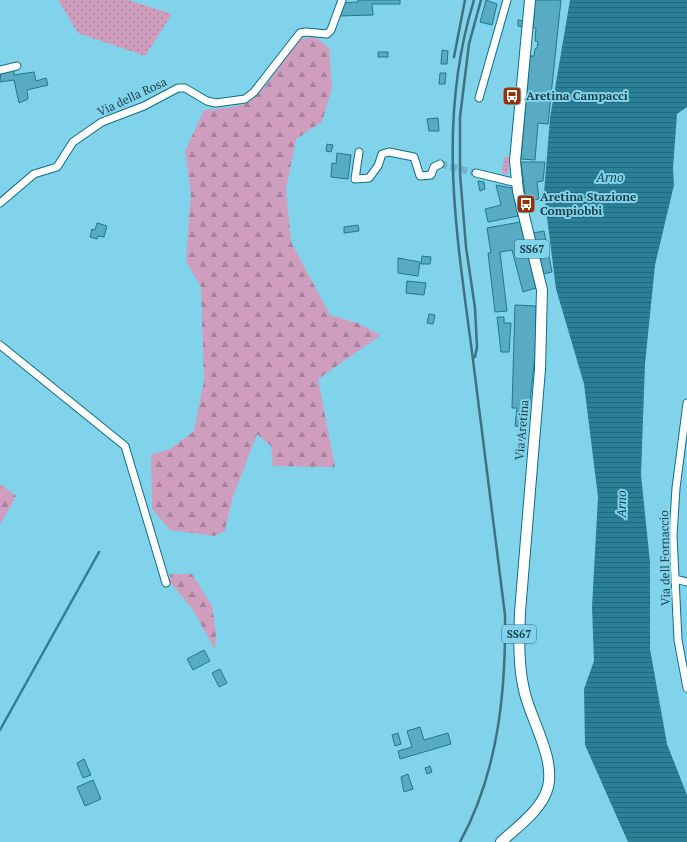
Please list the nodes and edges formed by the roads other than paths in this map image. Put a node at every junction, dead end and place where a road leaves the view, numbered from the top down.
1 (342, 0) edge
2 (507, 0) edge
3 (530, 0) edge
4 (17, 66) dead end
5 (0, 70) edge
6 (479, 98) dead end
7 (359, 152) dead end
8 (440, 164) dead end
9 (476, 173) tunnel mouth
10 (517, 183) junction
11 (0, 203) edge
12 (0, 345) edge
13 (687, 403) edge
14 (675, 579) junction
15 (687, 582) edge
16 (166, 583) dead end
17 (687, 688) edge
18 (501, 842) edge

1 - 11 street, Via della Rosa
2 - 6 street
3 - 10 main road, Via Aretina / SS67
4 - 5 street
7 - 8 street
9 - 10 street
10 - 18 main road, Via Aretina / SS67
12 - 16 street
13 - 14 street, Via dell Fornaccio
14 - 15 street
14 - 17 street, Via dell Fornaccio

